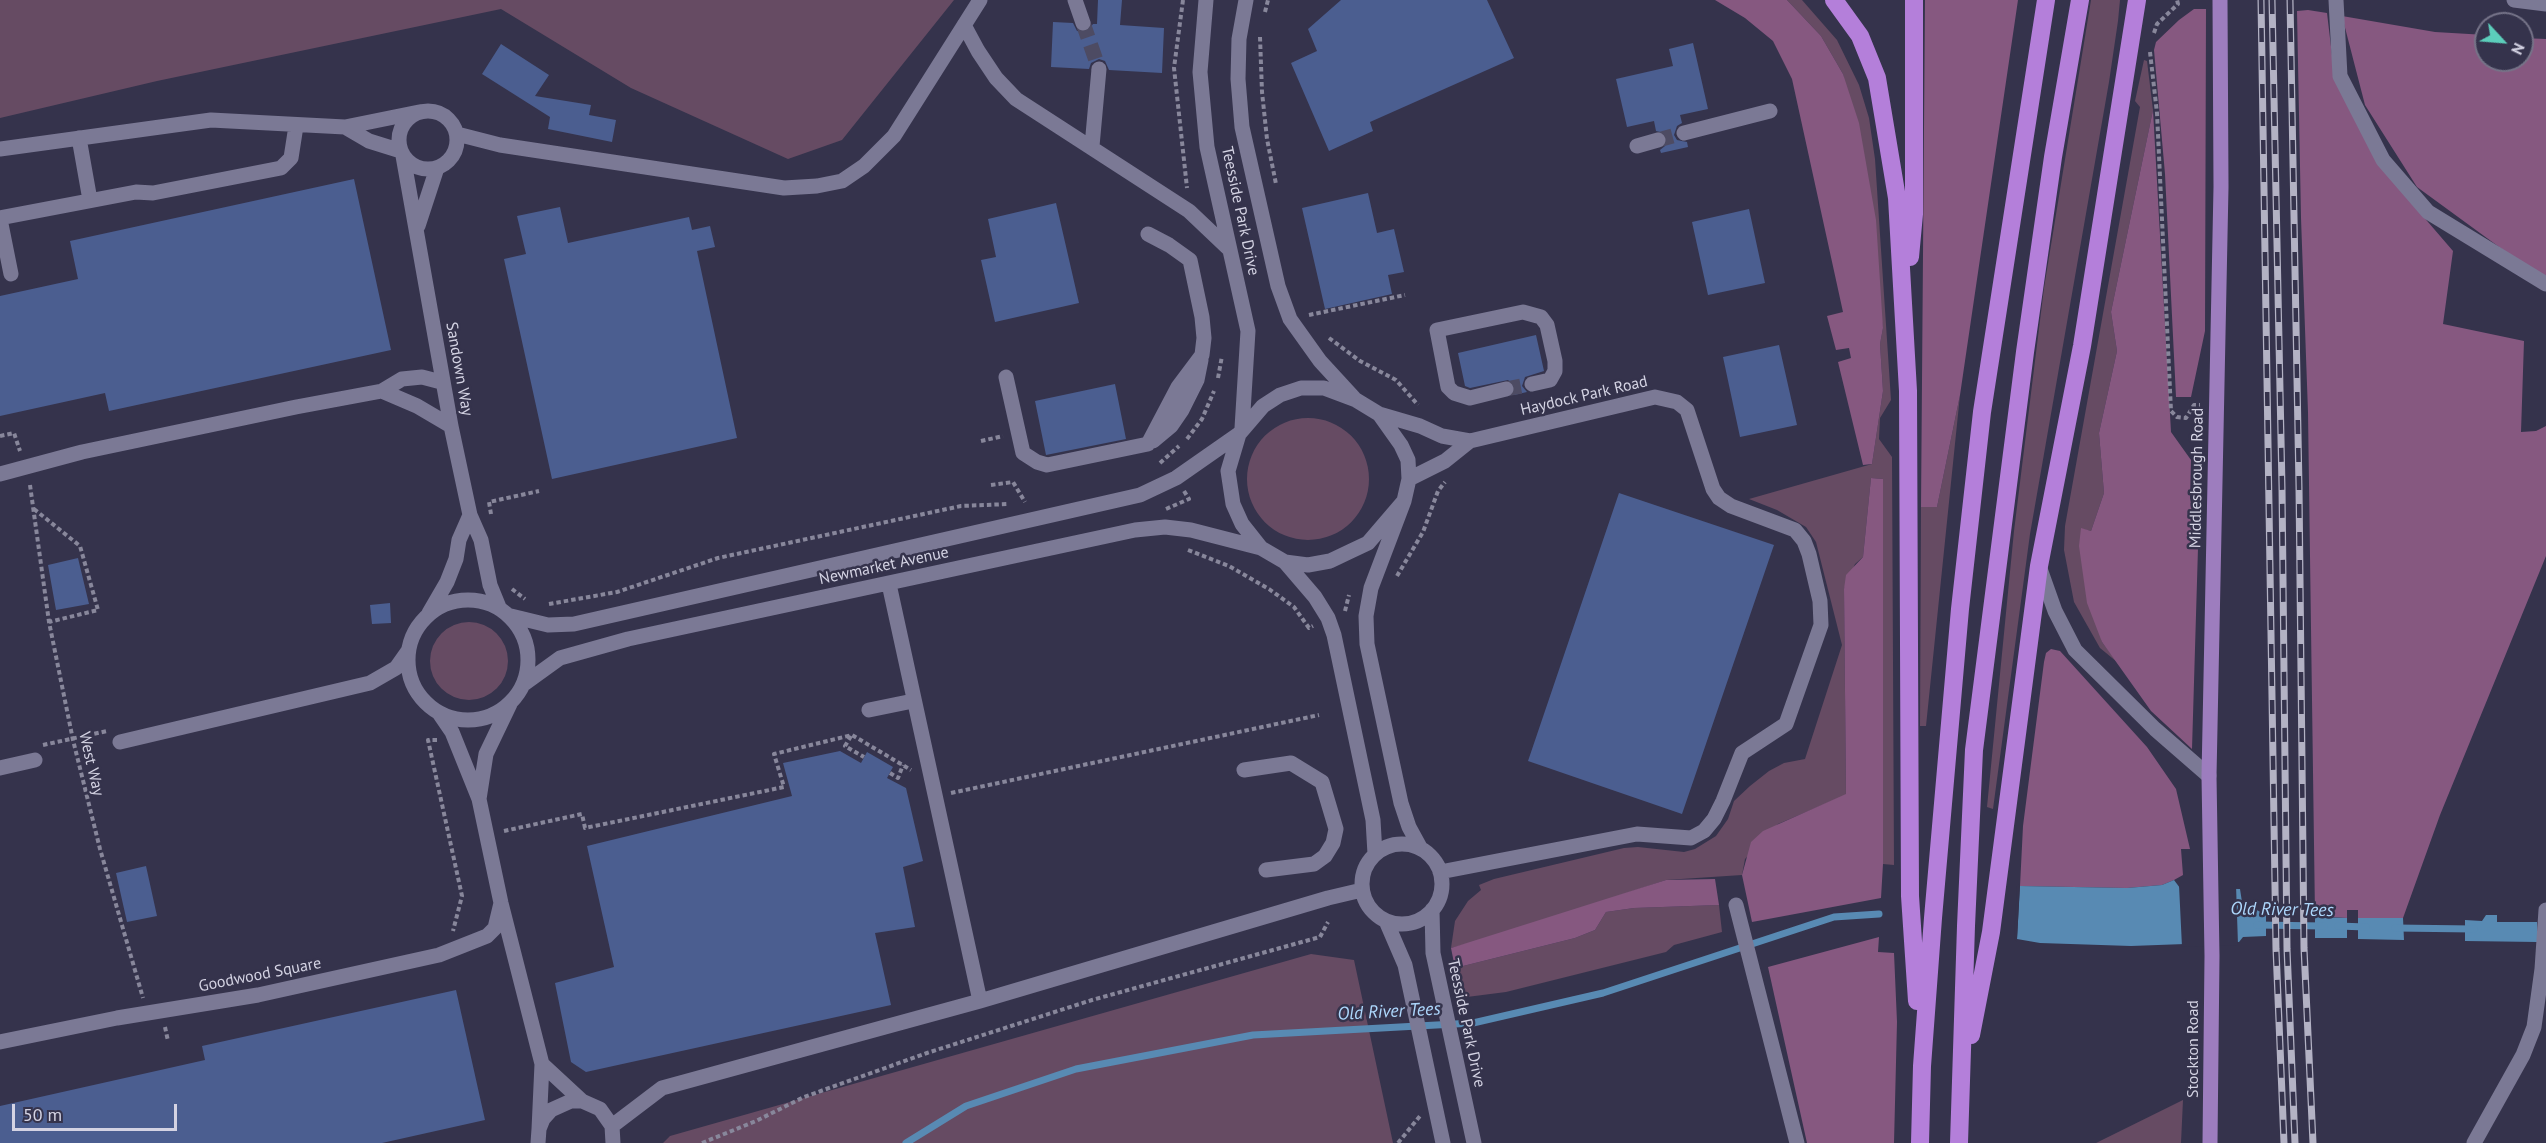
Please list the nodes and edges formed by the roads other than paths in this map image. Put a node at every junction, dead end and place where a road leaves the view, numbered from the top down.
1 (980, 0) edge
2 (1075, 0) edge
3 (1206, 0) edge
4 (1246, 0) edge
5 (1834, 0) edge
6 (1914, 0) edge
7 (2046, 0) edge
8 (2080, 0) edge
9 (2137, 0) edge
10 (2152, 0) edge
11 (2220, 0) edge
12 (2336, 0) edge
13 (2514, 0) edge
14 (2546, 4) edge
15 (1083, 23) tunnel mouth
16 (964, 25) junction
17 (2132, 30) junction
18 (1100, 69) tunnel mouth
19 (1770, 111) dead end
20 (419, 112) junction
21 (296, 126) junction
22 (345, 127) junction
23 (1684, 133) tunnel mouth
24 (457, 134) junction
25 (79, 138) junction
26 (1658, 140) tunnel mouth
27 (1092, 146) junction
28 (1637, 146) dead end
29 (0, 149) edge
30 (402, 154) junction
31 (437, 168) junction
32 (90, 200) junction
33 (0, 219) edge
34 (418, 229) junction
35 (1148, 234) dead end
36 (1228, 248) junction
37 (11, 274) dead end
38 (2546, 284) edge
39 (1905, 304) junction
40 (1006, 376) dead end
41 (441, 382) junction
42 (1532, 384) tunnel mouth
43 (1506, 389) tunnel mouth
44 (382, 391) junction
45 (1356, 400) junction
46 (1379, 414) junction
47 (451, 426) junction
48 (1240, 431) junction
49 (1470, 441) junction
50 (0, 474) edge
51 (1409, 479) junction
52 (1404, 501) junction
53 (470, 515) junction
54 (1261, 548) junction
55 (1285, 562) junction
56 (2039, 566) junction
57 (889, 584) junction
58 (505, 611) junction
59 (429, 613) junction
60 (408, 651) junction
61 (524, 684) junction
62 (913, 701) junction
63 (510, 704) junction
64 (869, 710) dead end
65 (439, 713) junction
66 (120, 742) dead end
67 (35, 760) dead end
68 (0, 768) edge
69 (1244, 770) dead end
70 (2209, 776) junction
71 (479, 800) junction
72 (1421, 849) junction
73 (1375, 854) junction
74 (1266, 870) dead end
75 (1440, 872) junction
76 (1362, 890) junction
77 (501, 903) junction
78 (1736, 905) dead end
79 (1432, 910) junction
80 (2545, 914) edge
81 (1386, 921) junction
82 (2212, 956) joint
83 (980, 1001) junction
84 (0, 1042) edge
85 (542, 1064) junction
86 (1922, 1066) junction
87 (1961, 1088) junction
88 (582, 1101) junction
89 (612, 1126) junction
90 (539, 1136) edge
91 (613, 1143) edge
92 (1443, 1143) edge
93 (1474, 1143) edge
94 (1797, 1143) edge
95 (1920, 1143) edge
96 (1959, 1143) edge
97 (2210, 1143) edge
98 (2474, 1143) edge

1 - 16 street
2 - 15 street
3 - 36 street, Teesside Park Drive
4 - 45 street, Teesside Park Drive
5 - 39 highway
6 - 39 highway
7 - 86 highway
8 - 87 highway
9 - 17 highway
10 - 17 highway
11 - 70 main road, Middlesbrough Road
12 - 38 street
13 - 14 street
16 - 24 street
16 - 27 street
17 - 56 highway
18 - 27 street
19 - 23 street
20 - 22 street
20 - 24 street
20 - 30 street
21 - 22 street
21 - 25 street
21 - 32 street
22 - 30 street
24 - 31 street
25 - 29 street
25 - 32 street
26 - 28 street
27 - 36 street
30 - 31 street
30 - 34 street, Sandown Way
31 - 34 street
32 - 33 street
33 - 37 street
34 - 41 street, Sandown Way
35 - 40 street
36 - 48 street, Teesside Park Drive
39 - 86 highway
41 - 44 street
41 - 47 street, Sandown Way
42 - 43 street
44 - 47 street
44 - 50 street
45 - 46 street
45 - 48 street
46 - 49 street
46 - 51 street
47 - 53 street, Sandown Way
48 - 54 street
48 - 58 street, Newmarket Avenue
49 - 51 street
49 - 75 street, Haydock Park Road
51 - 52 street
52 - 55 street
52 - 72 street
53 - 58 street, Sandown Way
53 - 59 street
54 - 55 street
54 - 57 street, Newmarket Avenue
55 - 73 street
56 - 70 street
56 - 87 highway
57 - 61 street, Newmarket Avenue
57 - 62 street
58 - 59 street
58 - 61 street
59 - 60 street
60 - 65 street
60 - 66 street
61 - 63 street
62 - 64 street
62 - 83 street
63 - 65 street
63 - 71 street
65 - 71 street
67 - 68 street
69 - 74 street
70 - 82 main road, Middlesbrough Road
71 - 77 street
72 - 73 street
72 - 75 street
73 - 76 street
75 - 79 street
76 - 81 street
76 - 83 street
77 - 84 street, Goodwood Square
77 - 85 street
78 - 94 street
79 - 81 street
79 - 93 street, Teesside Park Drive
80 - 98 street
81 - 92 street
82 - 97 main road, Stockton Road
83 - 89 street
85 - 88 street
85 - 90 street
86 - 95 highway
87 - 96 highway
88 - 89 street
88 - 90 street
89 - 91 street

